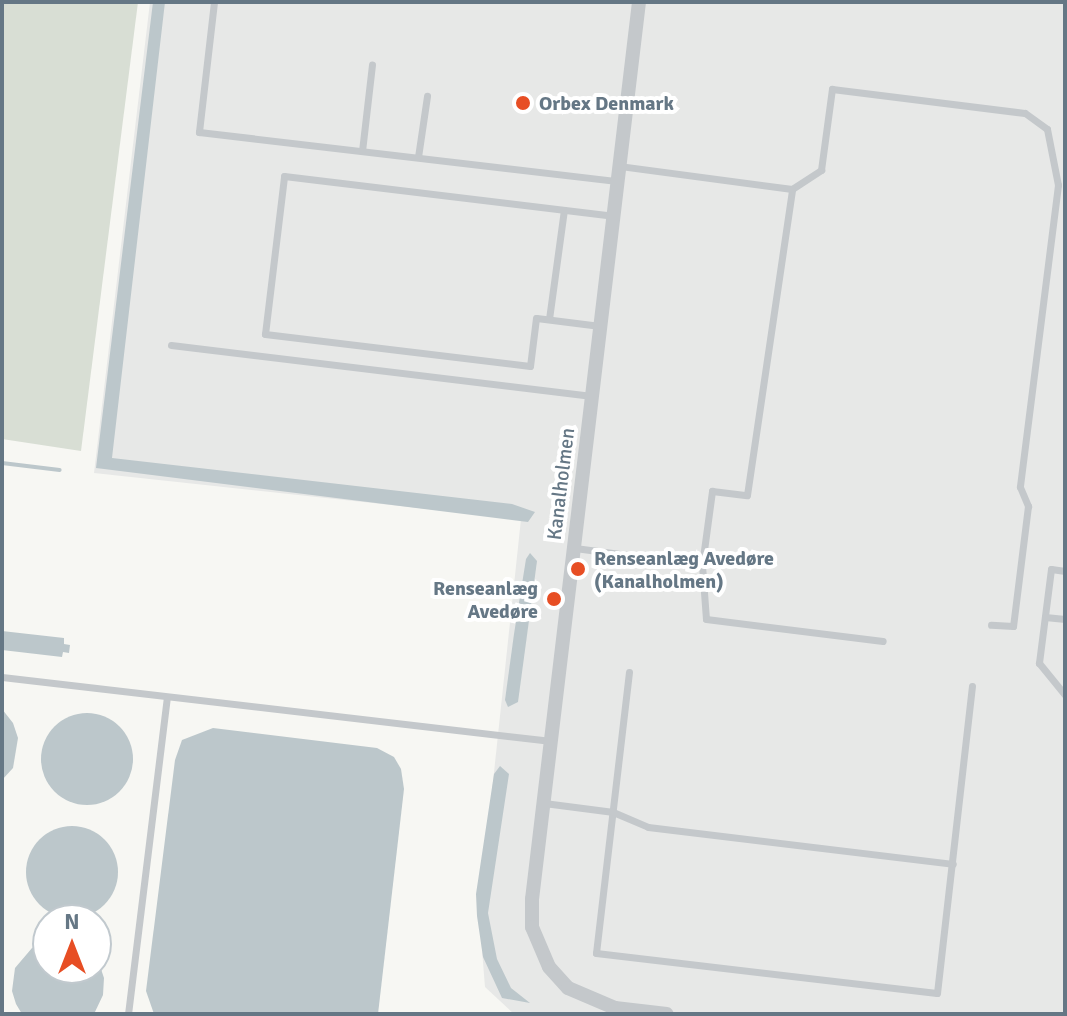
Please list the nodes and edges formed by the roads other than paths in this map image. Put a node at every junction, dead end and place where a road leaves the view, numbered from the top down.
1 (214, 2) edge
2 (639, 2) edge
3 (372, 65) dead end
4 (427, 96) dead end
5 (362, 151) junction
6 (418, 157) junction
7 (618, 174) junction
8 (792, 189) junction
9 (564, 210) junction
10 (613, 216) junction
11 (549, 319) junction
12 (600, 326) junction
13 (171, 345) dead end
14 (592, 396) junction
15 (574, 548) junction
16 (702, 565) junction
17 (1065, 571) edge
18 (1045, 617) junction
19 (1065, 619) edge
20 (991, 625) dead end
21 (883, 641) dead end
22 (629, 672) dead end
23 (2, 677) edge
24 (972, 686) dead end
25 (1065, 695) edge
26 (167, 697) junction
27 (551, 741) junction
28 (544, 803) junction
29 (613, 812) junction
30 (953, 864) junction
31 (128, 1014) edge
32 (667, 1014) edge

1 - 5 lane
2 - 7 street, Kanalholmen
3 - 5 lane
4 - 6 lane
5 - 6 lane
6 - 7 lane
7 - 8 lane
7 - 10 street, Kanalholmen
8 - 16 lane
8 - 20 lane
9 - 10 lane
9 - 11 lane
9 - 11 lane
10 - 12 street, Kanalholmen
11 - 12 lane
12 - 14 street, Kanalholmen
13 - 14 lane
14 - 15 street, Kanalholmen
15 - 16 lane
15 - 27 street, Kanalholmen
16 - 21 lane
17 - 18 lane
18 - 19 lane
18 - 25 lane
22 - 29 lane
23 - 26 lane
24 - 30 lane
26 - 27 lane
26 - 31 lane
27 - 28 street, Kanalholmen
28 - 29 lane
28 - 32 street, Kanalholmen
29 - 30 lane
29 - 30 lane

